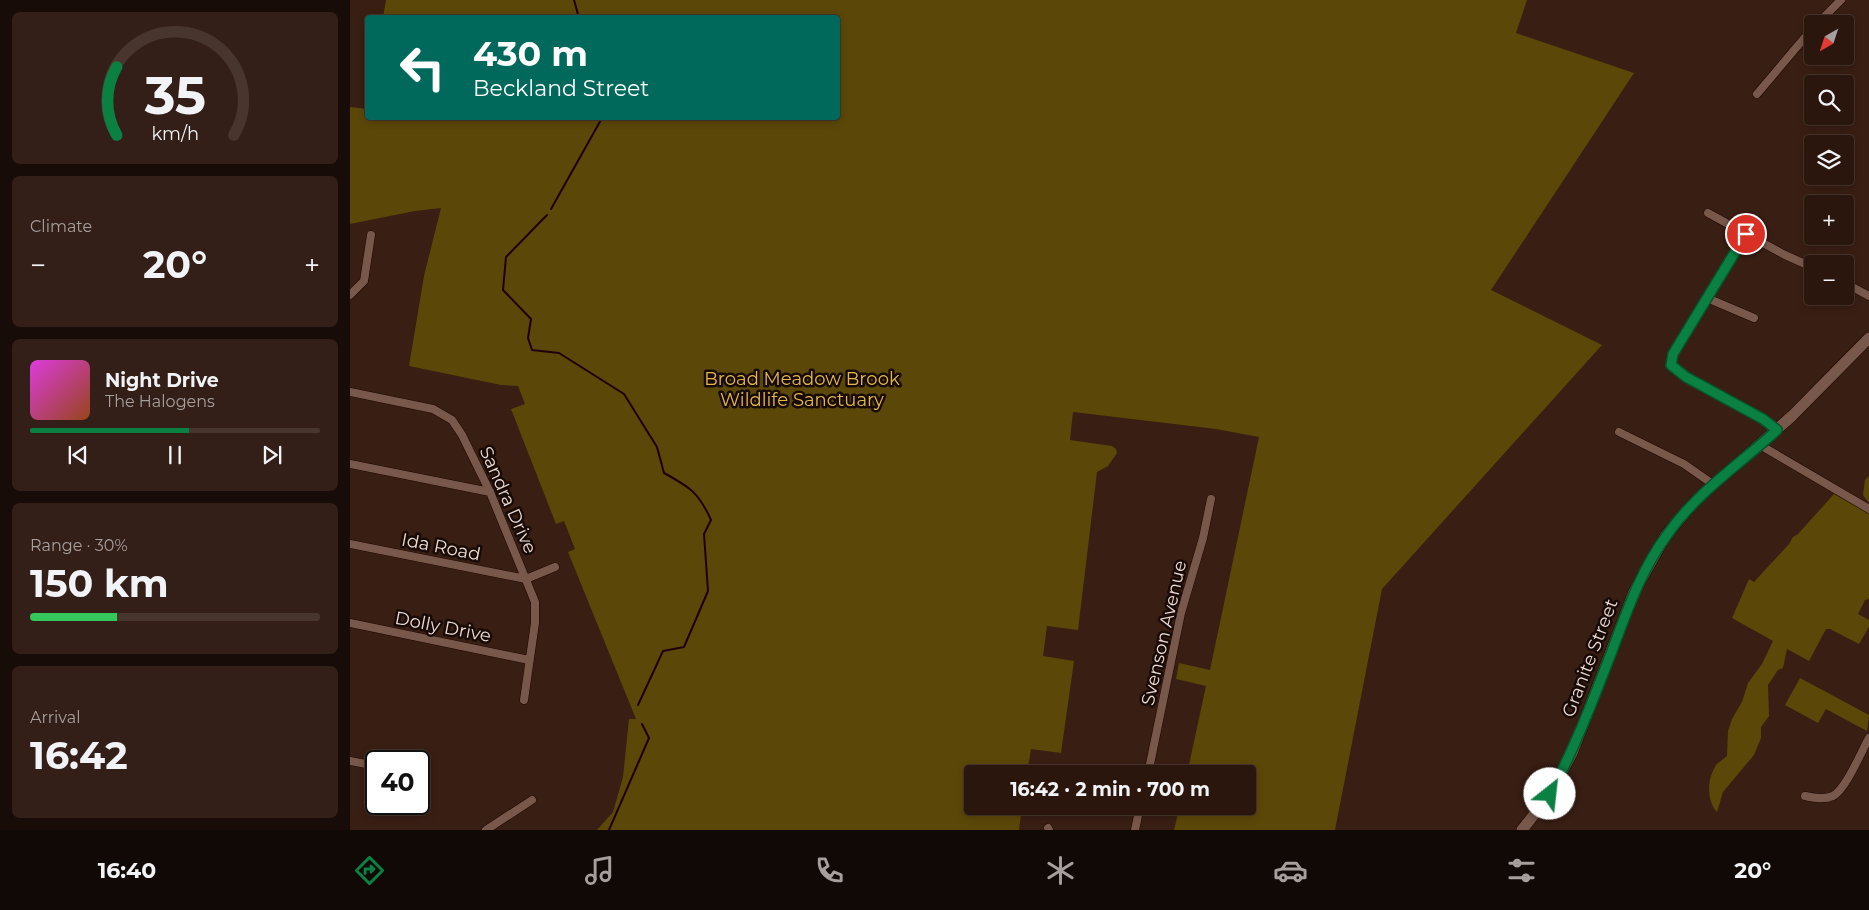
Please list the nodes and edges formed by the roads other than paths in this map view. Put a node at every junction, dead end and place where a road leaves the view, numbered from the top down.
1 (1841, 0) edge
2 (1826, 15) edge
3 (1804, 38) edge
4 (1757, 94) dead end
5 (1708, 213) dead end
6 (1746, 234) junction
7 (371, 235) dead end
8 (1804, 263) edge
9 (1854, 288) edge
10 (350, 295) edge
11 (1869, 296) edge
12 (1707, 298) junction
13 (1754, 318) dead end
14 (1869, 338) edge
15 (350, 392) edge
16 (1777, 430) junction
17 (1619, 432) dead end
18 (1760, 446) junction
19 (350, 464) edge
20 (1714, 484) junction
21 (490, 492) junction
22 (1211, 500) dead end
23 (1869, 509) edge
24 (350, 544) edge
25 (555, 567) dead end
26 (526, 578) junction
27 (350, 623) edge
28 (529, 660) junction
29 (524, 700) dead end
30 (1869, 738) edge
31 (350, 761) edge
32 (365, 764) edge
33 (1150, 765) edge
34 (1805, 796) dead end
35 (532, 800) dead end
36 (1138, 815) edge
37 (486, 830) edge
38 (1135, 830) edge
39 (1522, 830) edge

1 - 2 street
3 - 4 street
5 - 6 street
6 - 8 street
6 - 12 street
7 - 10 street
9 - 11 street
12 - 13 street
12 - 16 street
14 - 16 street, Granite Street
15 - 21 street, Sandra Drive
16 - 18 street, Granite Street
17 - 20 street
18 - 20 street, Granite Street
18 - 23 street
19 - 21 street
20 - 39 street, Granite Street
21 - 26 street, Sandra Drive
22 - 33 street, Svenson Avenue
24 - 26 street, Ida Road
25 - 26 street
26 - 28 street, Sandra Drive
27 - 28 street, Dolly Drive
28 - 29 street, Sandra Drive
30 - 34 street
31 - 32 street
35 - 37 street
36 - 38 street

